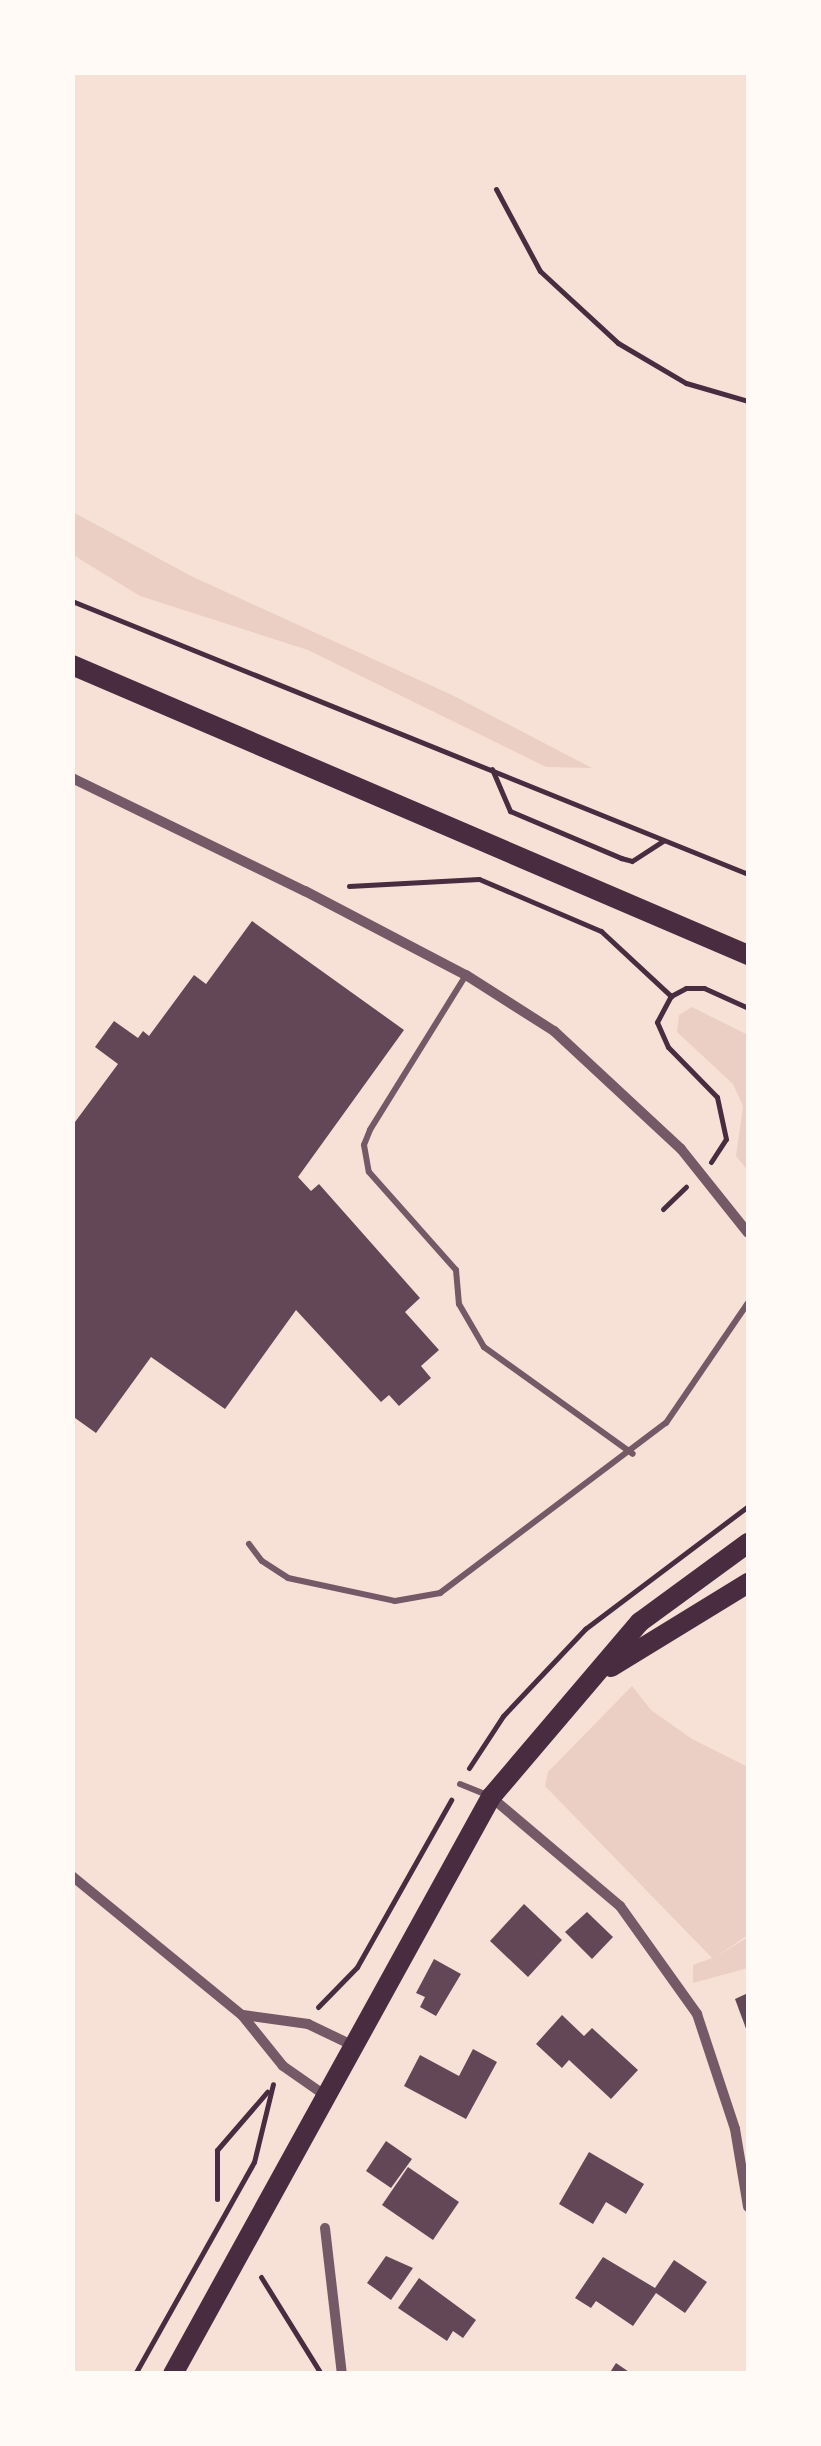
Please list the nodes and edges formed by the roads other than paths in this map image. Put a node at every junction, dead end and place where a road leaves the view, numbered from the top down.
1 (72, 666) edge
2 (72, 778) edge
3 (748, 955) edge
4 (466, 975) junction
5 (748, 1233) edge
6 (748, 1303) edge
7 (632, 1454) junction
8 (748, 1543) edge
9 (249, 1544) dead end
10 (748, 1583) edge
11 (596, 1675) junction
12 (460, 1784) road end
13 (491, 1797) junction
14 (72, 1876) edge
15 (242, 2015) junction
16 (354, 2046) junction
17 (326, 2096) junction
18 (748, 2206) edge
19 (325, 2228) dead end
20 (173, 2374) edge
21 (342, 2374) edge

1 - 3 main road
2 - 4 street
4 - 5 street
4 - 7 lane
6 - 7 lane
7 - 9 lane
8 - 11 main road
10 - 11 main road
11 - 13 main road
12 - 13 lane
13 - 16 main road
13 - 18 street
14 - 15 street
15 - 16 street
15 - 17 street
16 - 17 main road
17 - 20 main road
19 - 21 street

